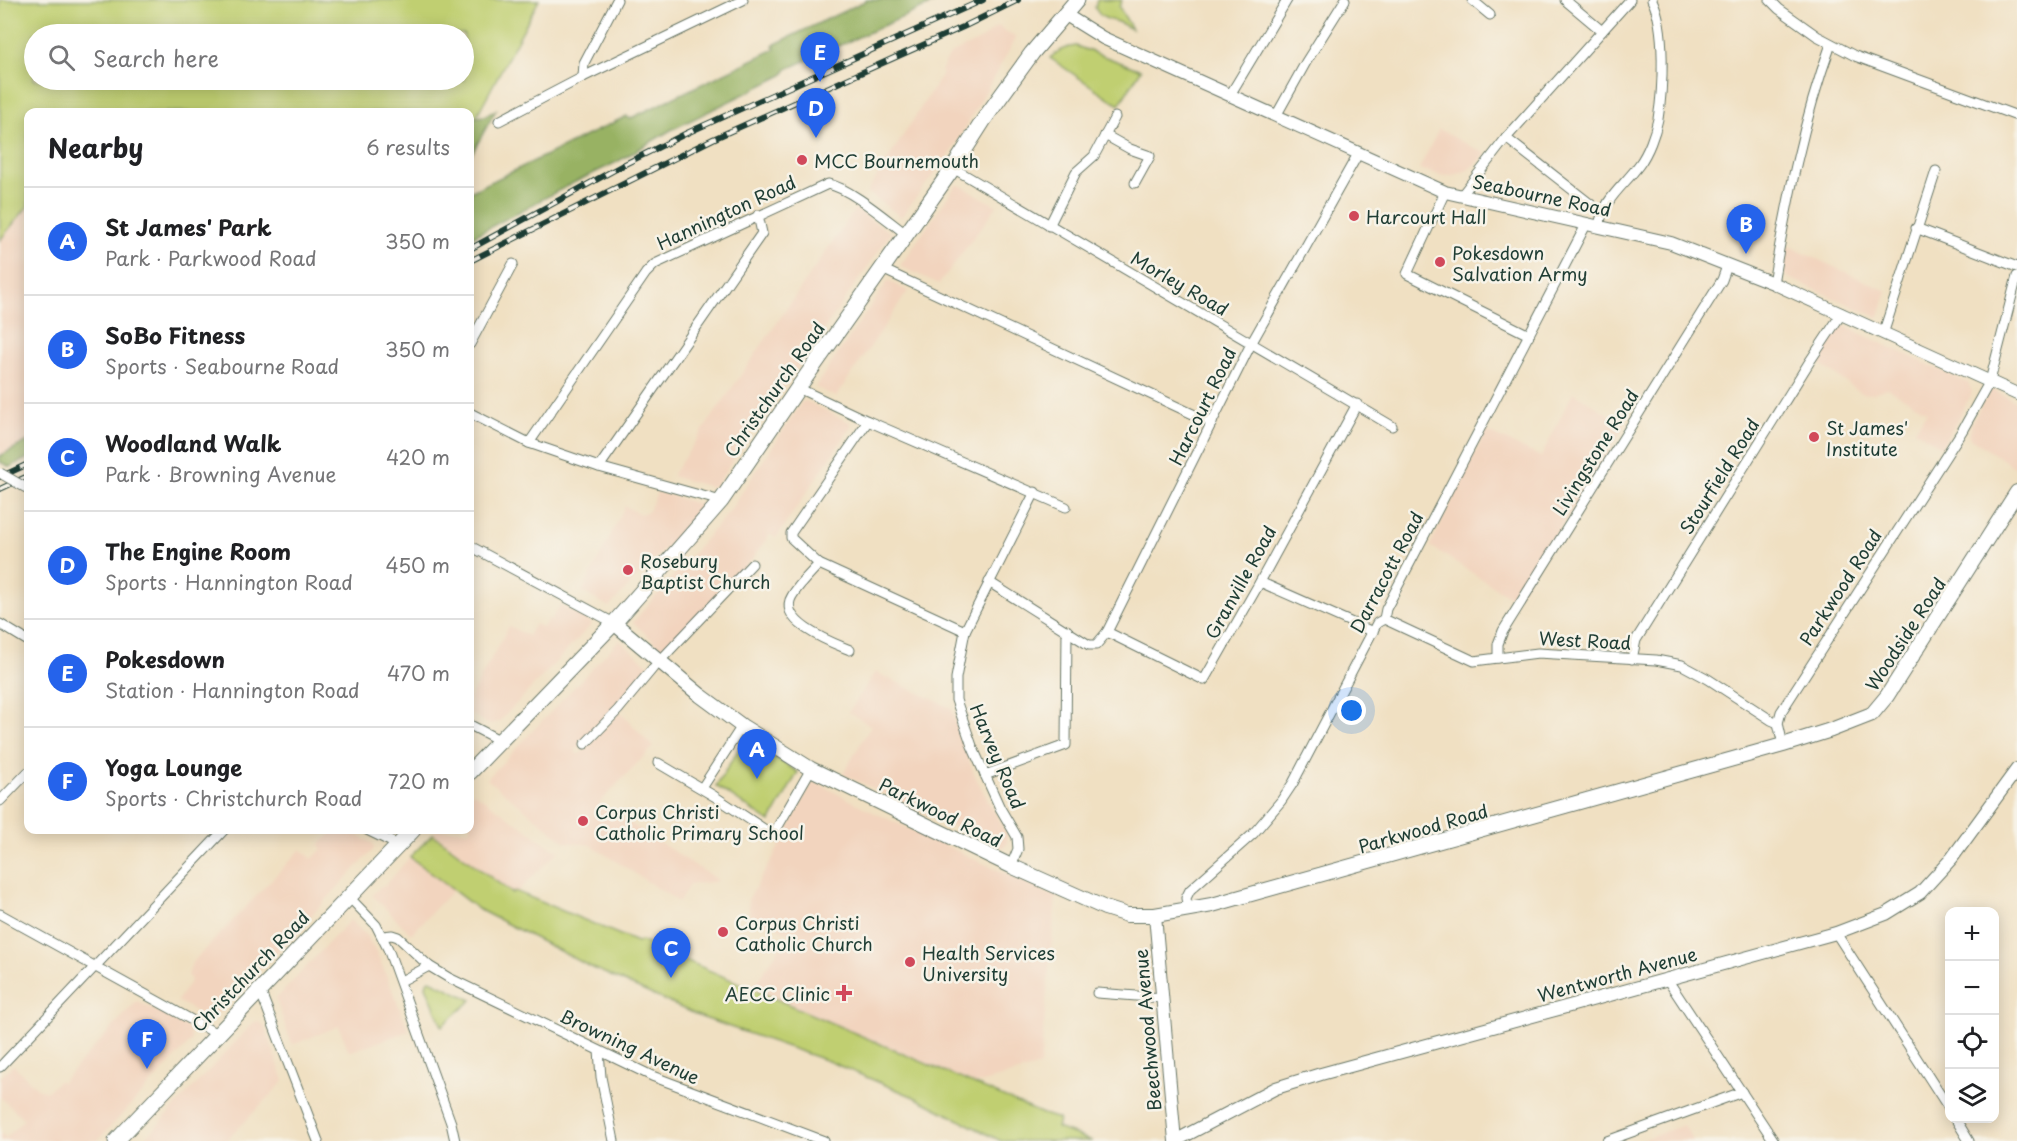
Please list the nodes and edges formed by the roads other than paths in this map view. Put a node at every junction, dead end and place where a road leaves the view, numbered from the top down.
1 (618, 0) edge
2 (743, 0) edge
3 (1077, 0) edge
4 (1287, 0) edge
5 (1345, 0) edge
6 (1472, 0) edge
7 (1565, 0) edge
8 (1629, 0) edge
9 (1652, 0) edge
10 (1770, 0) edge
11 (1066, 15) junction
12 (1490, 15) dead end
13 (1602, 31) junction
14 (1831, 44) junction
15 (583, 77) junction
16 (1230, 95) junction
17 (1276, 116) junction
18 (2017, 116) edge
19 (1115, 117) dead end
20 (499, 121) dead end
21 (1105, 135) junction
22 (1506, 138) junction
23 (1358, 154) junction
24 (952, 168) junction
25 (1936, 171) dead end
26 (1135, 183) dead end
27 (1445, 192) junction
28 (1461, 196) junction
29 (1602, 213) junction
30 (758, 215) junction
31 (1587, 223) junction
32 (1049, 226) junction
33 (1599, 226) junction
34 (1916, 228) junction
35 (906, 234) junction
36 (513, 264) dead end
37 (1727, 266) junction
38 (2017, 267) edge
39 (882, 268) junction
40 (2017, 276) edge
41 (1773, 283) junction
42 (1842, 314) junction
43 (1883, 334) junction
44 (1528, 335) junction
45 (474, 337) edge
46 (1251, 344) junction
47 (1990, 381) junction
48 (798, 388) junction
49 (2017, 394) edge
50 (1357, 404) junction
51 (474, 415) edge
52 (868, 421) junction
53 (1212, 423) junction
54 (1392, 426) dead end
55 (529, 443) junction
56 (599, 467) junction
57 (0, 473) edge
58 (24, 487) edge
59 (1035, 492) junction
60 (2017, 492) edge
61 (721, 501) junction
62 (1066, 507) dead end
63 (474, 548) edge
64 (752, 564) dead end
65 (819, 564) junction
66 (989, 582) junction
67 (1260, 582) junction
68 (1384, 619) junction
69 (614, 623) junction
70 (1, 625) edge
71 (1066, 630) junction
72 (964, 631) junction
73 (1107, 632) junction
74 (1373, 632) junction
75 (24, 639) edge
76 (850, 650) dead end
77 (1498, 658) junction
78 (1632, 659) junction
79 (661, 662) junction
80 (1778, 723) junction
81 (742, 726) junction
82 (474, 727) edge
83 (499, 740) junction
84 (585, 744) dead end
85 (1783, 745) junction
86 (658, 763) dead end
87 (474, 768) edge
88 (811, 769) junction
89 (985, 775) junction
90 (24, 776) edge
91 (2015, 776) edge
92 (702, 788) junction
93 (0, 801) edge
94 (220, 834) edge
95 (376, 834) edge
96 (409, 834) edge
97 (398, 845) junction
98 (1011, 866) junction
99 (349, 897) junction
100 (1188, 911) junction
101 (0, 914) edge
102 (1155, 915) junction
103 (1836, 933) junction
104 (383, 936) junction
105 (93, 966) junction
106 (429, 966) junction
107 (1667, 979) junction
108 (401, 981) junction
109 (260, 990) junction
110 (1097, 993) dead end
111 (1163, 998) junction
112 (217, 1034) junction
113 (598, 1051) junction
114 (0, 1067) edge
115 (1742, 1092) junction
116 (1945, 1102) edge
117 (1958, 1123) edge
118 (116, 1141) edge
119 (318, 1141) edge
120 (455, 1141) edge
121 (614, 1141) edge
122 (824, 1141) edge
123 (1175, 1141) edge
124 (1607, 1141) edge
125 (1774, 1141) edge
126 (1969, 1141) edge

1 - 15 street
2 - 15 street
3 - 11 main road, Christchurch Road
4 - 16 street
5 - 17 street
6 - 12 street
7 - 13 street
8 - 13 street
9 - 29 street
10 - 14 street
11 - 16 street, Seabourne Road
11 - 24 main road, Christchurch Road
13 - 22 street
14 - 18 street
14 - 41 street
15 - 20 street
16 - 17 street, Seabourne Road
17 - 23 street, Seabourne Road
19 - 21 street
21 - 26 street
21 - 32 street
22 - 28 street
22 - 29 street
23 - 27 street, Seabourne Road
23 - 46 street, Harcourt Road
24 - 32 street, Morley Road
24 - 35 main road, Christchurch Road
25 - 34 street
27 - 28 street, Seabourne Road
27 - 44 street
28 - 31 street, Seabourne Road
29 - 33 street
30 - 35 street, Hannington Road
30 - 55 street, Hannington Road
30 - 56 street
31 - 33 street, Seabourne Road
31 - 44 street, Darracott Road
32 - 46 street, Morley Road
33 - 37 street, Seabourne Road
34 - 38 street
34 - 43 street
35 - 39 main road, Christchurch Road
36 - 45 street
37 - 41 street, Seabourne Road
37 - 77 street, Livingstone Road
39 - 48 main road, Christchurch Road
39 - 53 street
40 - 47 street, Parkwood Road
41 - 42 street, Seabourne Road
42 - 43 street, Seabourne Road
42 - 78 street, Stourfield Road
43 - 47 street, Seabourne Road
44 - 68 street, Darracott Road
46 - 50 street, Morley Road
46 - 53 street, Harcourt Road
47 - 49 street, Seabourne Road
47 - 80 street, Parkwood Road
48 - 52 street
48 - 61 main road, Christchurch Road
50 - 54 street, Morley Road
50 - 67 street, Granville Road
51 - 55 street
52 - 59 street
52 - 65 street
53 - 73 street, Harcourt Road
55 - 56 street
56 - 61 street
57 - 58 street, bridge
59 - 62 street
59 - 66 street, Harvey Road
60 - 85 main road, Woodside Road
61 - 69 main road, Christchurch Road
63 - 69 street
64 - 79 street
65 - 72 street
65 - 76 street
66 - 71 street
66 - 72 street, Harvey Road
67 - 73 street, Granville Road
67 - 74 street
68 - 74 street, Darracott Road
68 - 77 street, West Road
69 - 79 main road, Parkwood Road
69 - 83 main road, Christchurch Road
70 - 75 street
71 - 73 street
71 - 89 street
72 - 89 street, Harvey Road
74 - 100 street, Darracott Road
77 - 78 street, West Road
78 - 80 street, West Road
79 - 81 main road, Parkwood Road
79 - 84 street
80 - 85 street
81 - 88 main road, Parkwood Road
81 - 92 street
82 - 83 street
83 - 87 main road, Christchurch Road
85 - 100 main road, Parkwood Road
86 - 92 street
88 - 92 street
88 - 98 main road, Parkwood Road
89 - 98 street, Harvey Road
90 - 93 street
91 - 103 street, Wentworth Avenue
94 - 105 street
95 - 97 street
96 - 97 main road, Christchurch Road
97 - 99 main road, Christchurch Road
98 - 102 main road, Parkwood Road
99 - 104 street
99 - 109 main road, Christchurch Road
100 - 102 main road, Parkwood Road
101 - 105 street
102 - 111 street, Beechwood Avenue
103 - 107 street, Wentworth Avenue
103 - 116 street
104 - 106 street, Browning Avenue
104 - 108 street
105 - 112 street
105 - 114 street
106 - 108 street
106 - 113 street, Browning Avenue
107 - 115 street
107 - 123 street, Wentworth Avenue
108 - 120 street
109 - 112 main road, Christchurch Road
109 - 119 street
110 - 111 street
111 - 123 street, Beechwood Avenue
112 - 118 main road, Christchurch Road
113 - 121 street
113 - 122 street, Browning Avenue
115 - 124 street
115 - 125 street
117 - 126 street

